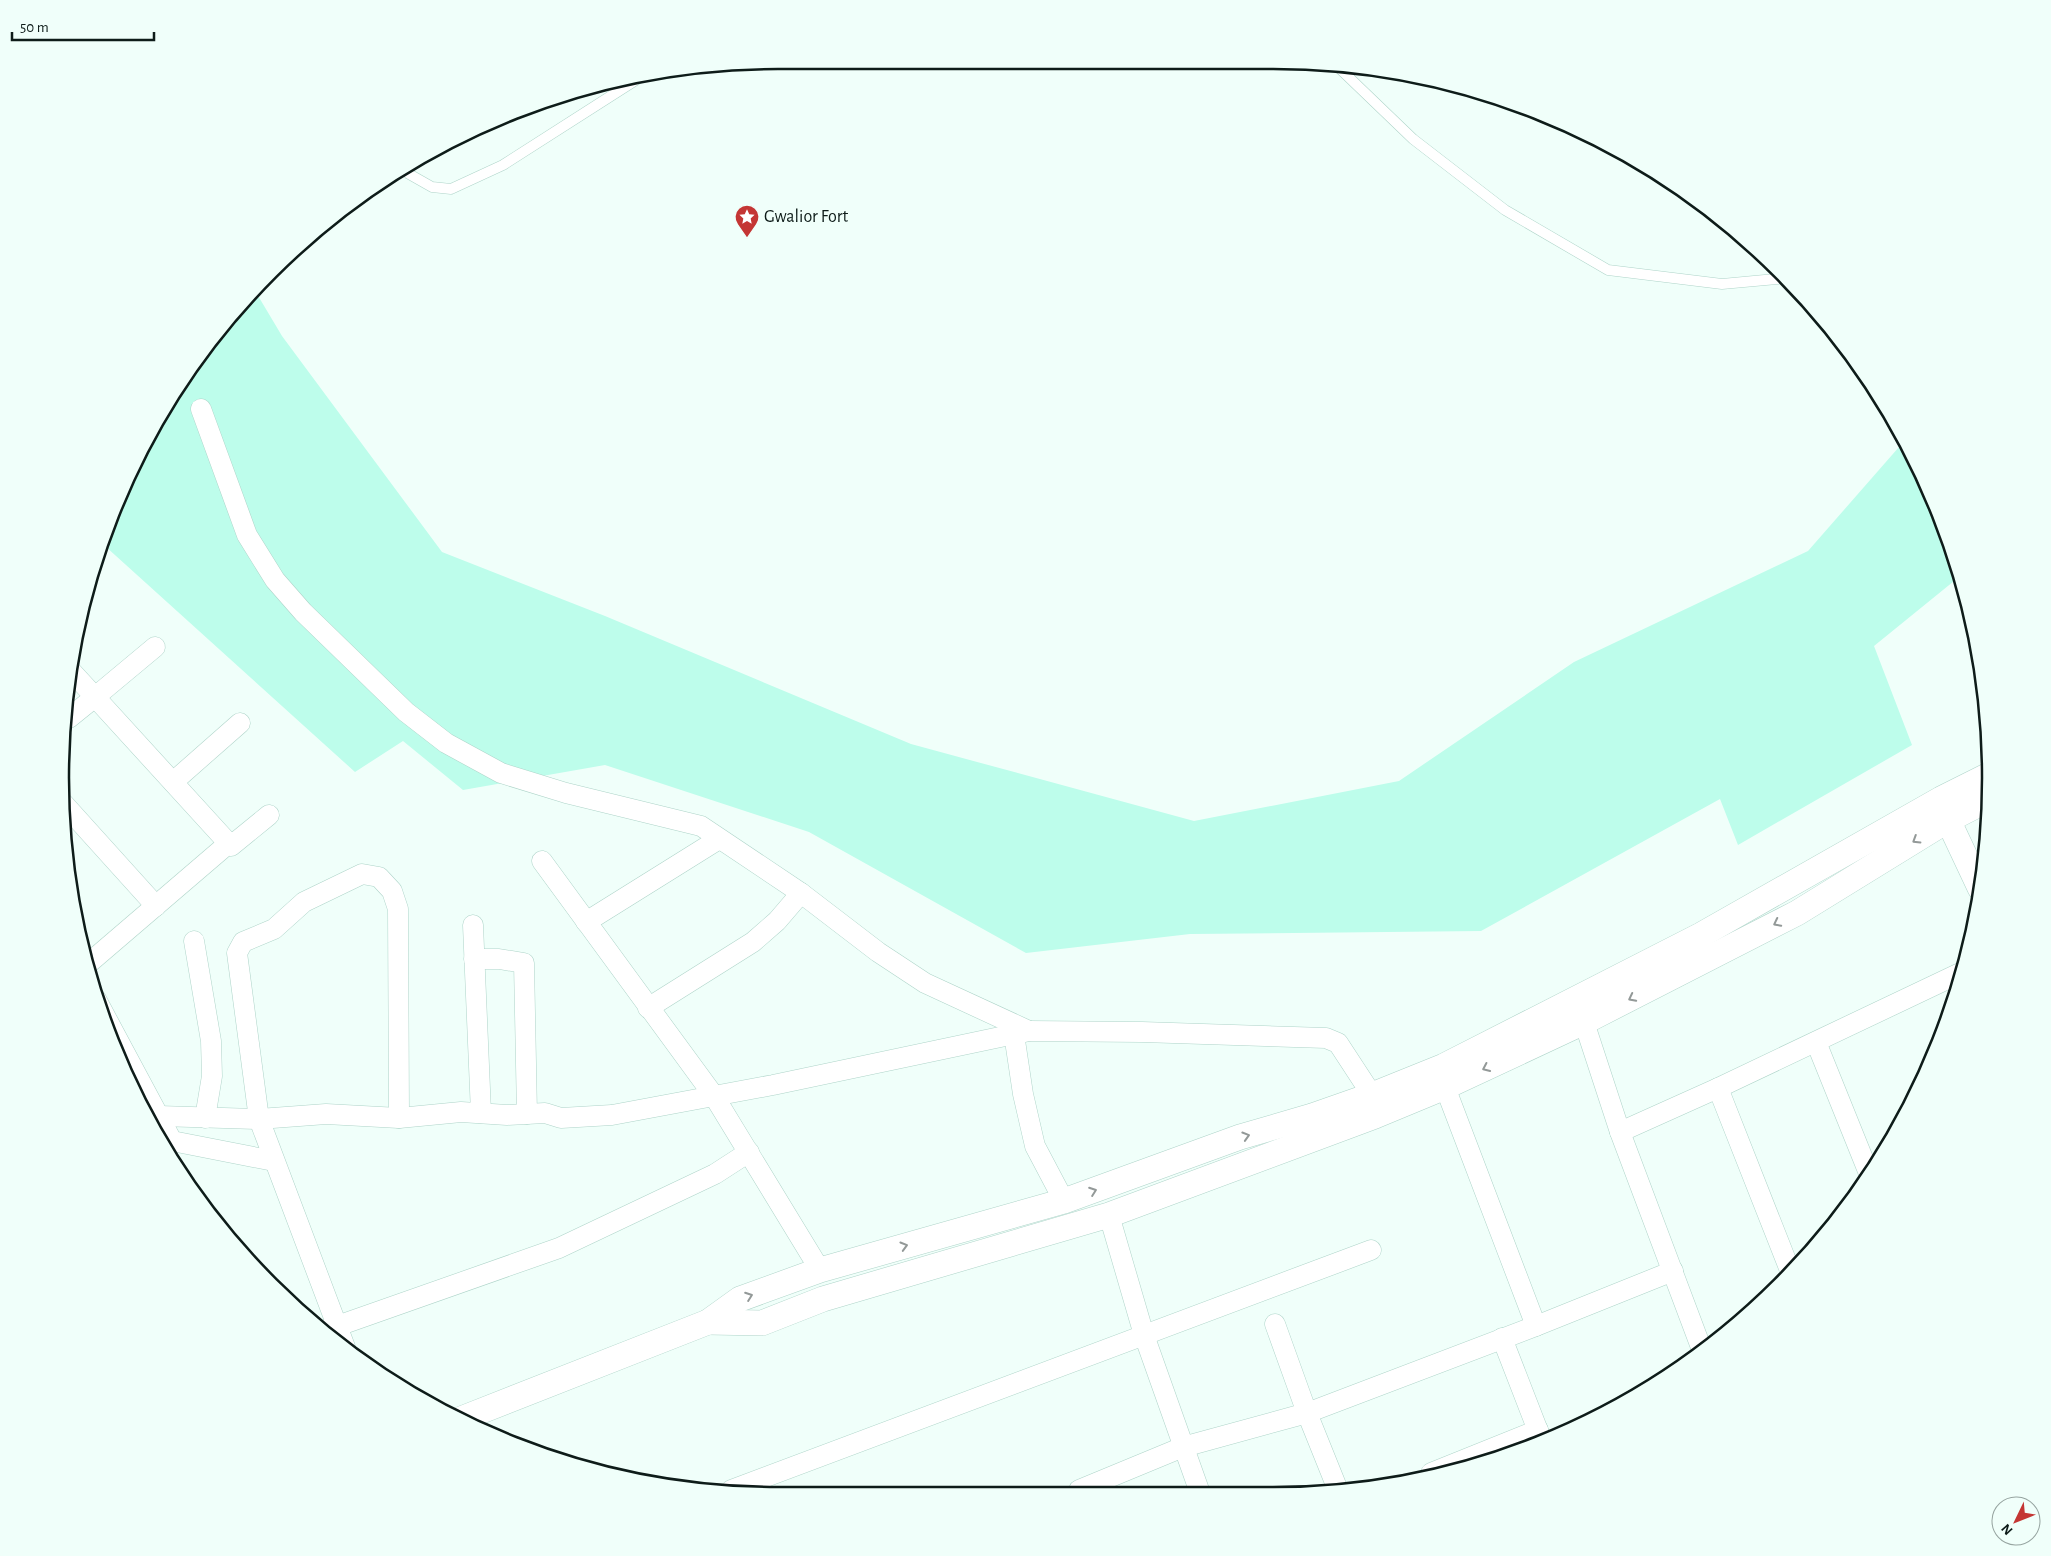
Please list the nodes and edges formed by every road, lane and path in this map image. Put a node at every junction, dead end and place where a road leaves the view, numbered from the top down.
1 (1344, 73) edge
2 (628, 85) edge
3 (408, 173) edge
4 (1778, 279) edge
5 (201, 409) dead end
6 (155, 646) dead end
7 (76, 677) edge
8 (95, 697) junction
9 (72, 716) edge
10 (240, 723) dead end
11 (1982, 781) edge
12 (173, 782) junction
13 (1982, 801) edge
14 (1944, 809) junction
15 (70, 811) edge
16 (269, 815) dead end
17 (719, 839) junction
18 (229, 843) junction
19 (542, 861) dead end
20 (1975, 877) edge
21 (801, 893) junction
22 (156, 906) junction
23 (586, 922) junction
24 (473, 925) dead end
25 (194, 941) dead end
26 (474, 959) junction
27 (93, 960) edge
28 (1954, 976) edge
29 (648, 1008) junction
30 (1584, 1022) junction
31 (1022, 1032) junction
32 (1816, 1042) junction
33 (123, 1050) edge
34 (1445, 1087) junction
35 (1718, 1088) junction
36 (1372, 1095) junction
37 (714, 1096) junction
38 (481, 1113) junction
39 (526, 1114) junction
40 (159, 1116) junction
41 (205, 1118) junction
42 (399, 1118) junction
43 (259, 1119) junction
44 (1620, 1132) junction
45 (166, 1136) edge
46 (170, 1142) edge
47 (749, 1152) junction
48 (274, 1161) junction
49 (1866, 1167) edge
50 (1064, 1201) junction
51 (1109, 1215) junction
52 (1371, 1250) dead end
53 (1788, 1266) edge
54 (820, 1270) junction
55 (1673, 1271) junction
56 (708, 1322) junction
57 (1275, 1324) dead end
58 (1536, 1326) junction
59 (331, 1328) edge
60 (1144, 1335) junction
61 (1502, 1338) junction
62 (1700, 1345) edge
63 (1307, 1413) junction
64 (469, 1416) edge
65 (1540, 1435) edge
66 (1515, 1445) edge
67 (1183, 1447) junction
68 (1484, 1455) edge
69 (1336, 1484) edge
70 (741, 1486) edge
71 (1086, 1487) edge
72 (1198, 1487) edge

1 - 4 lane
2 - 3 lane
5 - 17 street
6 - 8 street
7 - 8 street
8 - 9 street
8 - 12 street
10 - 12 street
11 - 14 street
12 - 18 street
13 - 14 street
14 - 20 street
14 -> 30 street
14 - 36 street
15 - 22 street
16 - 18 street
17 - 21 street
17 - 23 street
18 - 22 street
19 - 23 street
21 - 29 street
21 - 31 street
22 - 27 street
23 - 29 street
24 - 26 street
25 - 41 street
26 - 38 street
26 - 39 street
28 - 32 street
29 - 37 street
30 -> 34 street
30 - 44 street
31 - 36 street
31 - 37 street
31 - 50 street
32 - 35 street
32 - 49 street
33 - 40 street
34 - 51 street
34 - 58 street
35 - 44 street
35 - 53 street
50 -> 36 street
37 - 39 street
37 - 47 street
38 - 39 street
38 - 42 street
40 - 41 street
40 - 45 street
41 - 43 street
42 - 43 street
42 - 43 street
43 - 48 street
44 - 55 street
46 - 48 street
47 - 54 street
47 - 59 street
48 - 59 street
54 -> 50 street
51 - 56 street
51 - 60 street
52 - 60 street
56 -> 54 street
55 - 58 street
55 - 62 street
56 - 64 street
57 - 63 street
58 - 61 street
60 - 67 street
60 - 70 street
61 - 63 street
61 - 65 street
63 - 67 street
63 - 69 street
66 - 68 street
67 - 71 street
67 - 72 street

